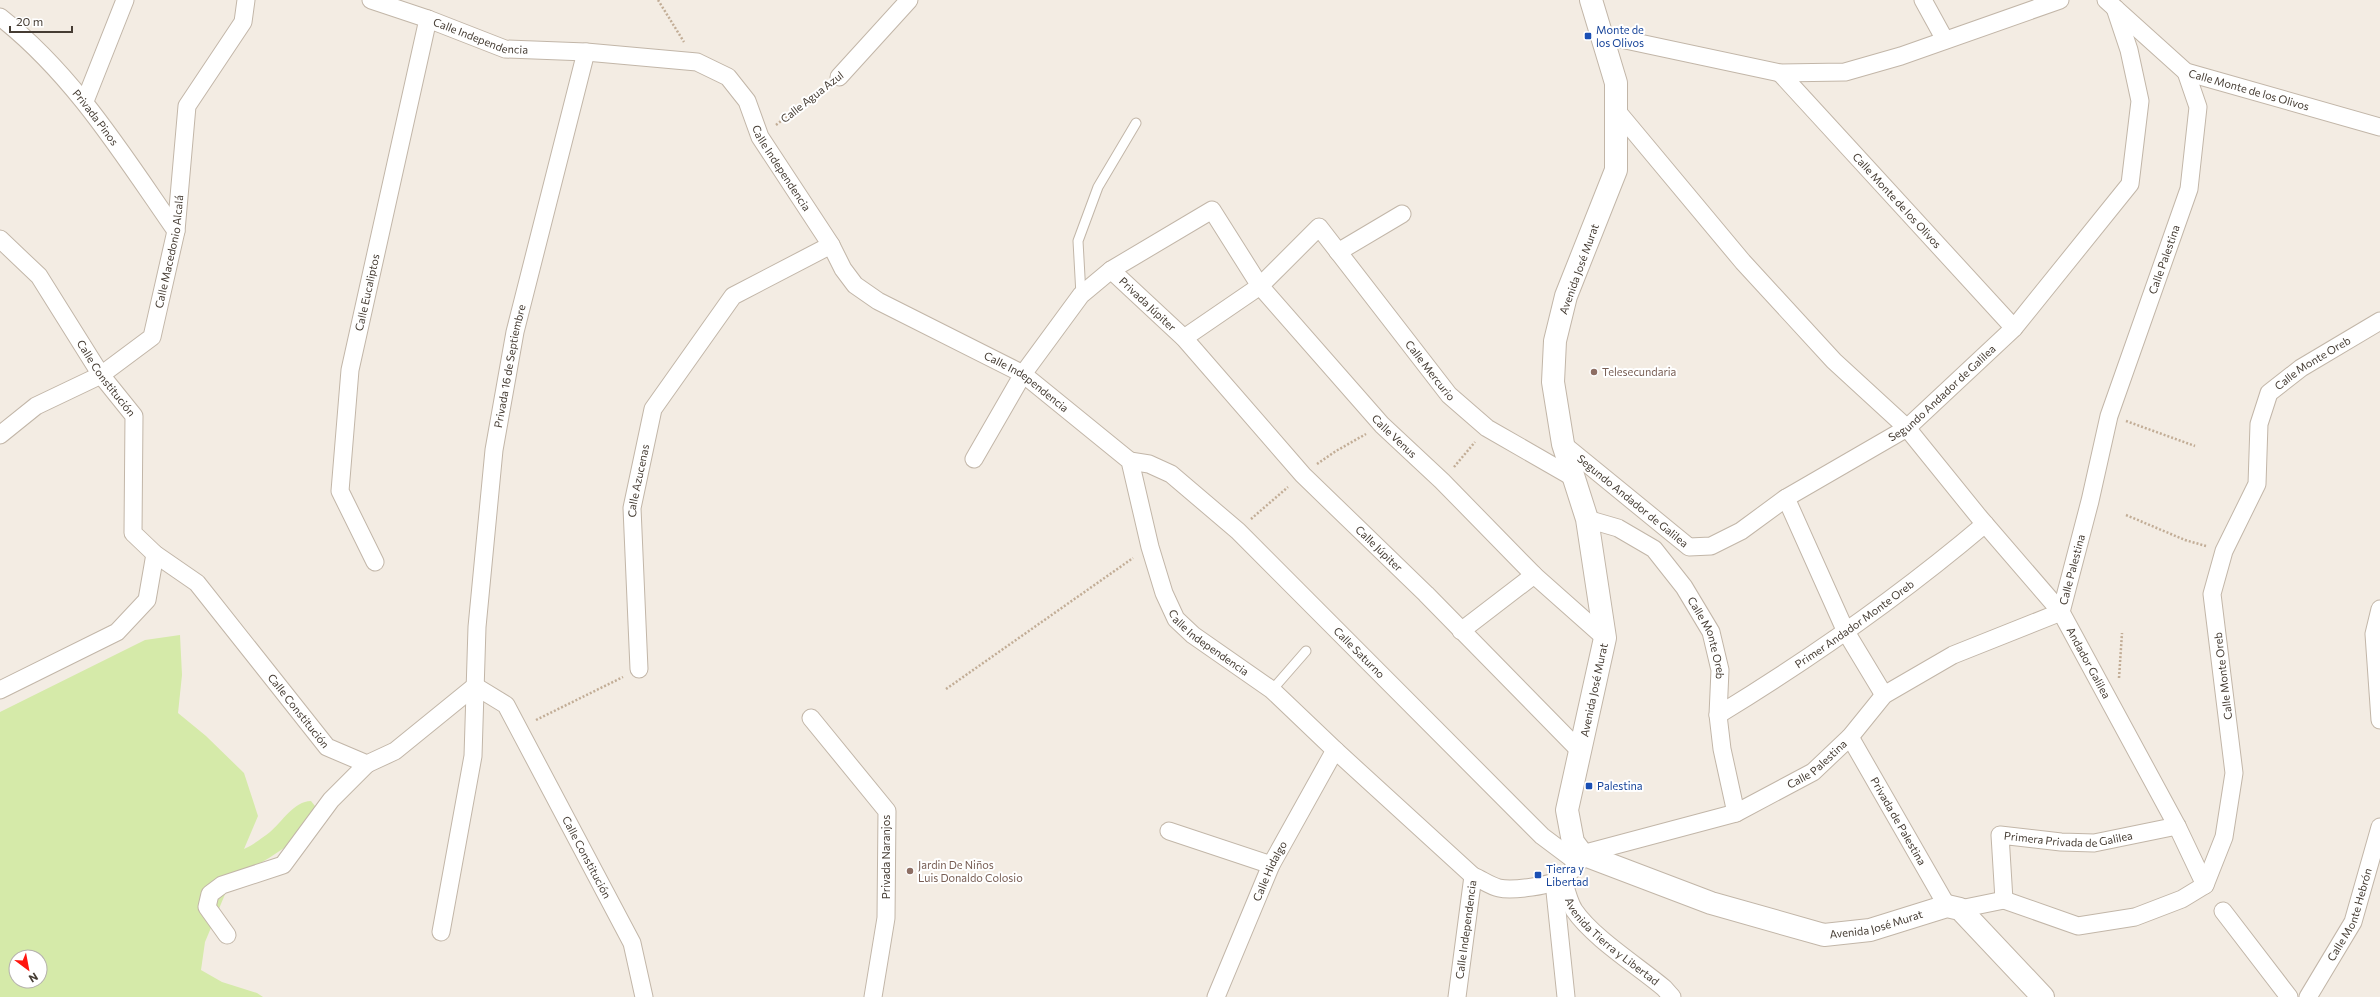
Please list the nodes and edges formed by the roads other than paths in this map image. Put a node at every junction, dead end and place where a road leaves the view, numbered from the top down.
1 (125, 0) edge
2 (246, 0) edge
3 (371, 0) edge
4 (909, 0) edge
5 (1591, 0) edge
6 (1923, 0) edge
7 (2060, 0) edge
8 (2110, 4) edge
9 (0, 17) edge
10 (428, 18) junction
11 (1602, 35) junction
12 (1945, 40) junction
13 (586, 52) junction
14 (2186, 72) junction
15 (1780, 73) junction
16 (839, 77) road end
17 (85, 101) junction
18 (1617, 111) junction
19 (1136, 123) dead end
20 (2380, 127) edge
21 (1402, 214) dead end
22 (176, 231) junction
23 (0, 239) edge
24 (831, 244) junction
25 (1338, 252) junction
26 (1111, 270) junction
27 (1260, 286) junction
28 (1081, 295) junction
29 (2380, 321) edge
30 (2014, 328) junction
31 (1184, 338) junction
32 (1023, 374) junction
33 (101, 375) junction
34 (1907, 428) junction
35 (0, 435) edge
36 (1563, 444) junction
37 (974, 459) dead end
38 (1130, 461) junction
39 (1574, 478) junction
40 (1786, 498) junction
41 (1587, 519) junction
42 (1985, 524) junction
43 (155, 554) junction
44 (375, 562) dead end
45 (1534, 575) junction
46 (2380, 609) edge
47 (2061, 612) junction
48 (1461, 631) junction
49 (1846, 632) junction
50 (1605, 638) junction
51 (1306, 651) dead end
52 (639, 669) road end
53 (476, 686) junction
54 (0, 690) edge
55 (1272, 690) junction
56 (1884, 695) junction
57 (1718, 715) junction
58 (811, 718) dead end
59 (2380, 720) edge
60 (1850, 737) junction
61 (1335, 750) junction
62 (1581, 752) junction
63 (367, 764) junction
64 (1736, 813) junction
65 (2177, 826) junction
66 (2380, 827) edge
67 (1169, 831) dead end
68 (1580, 858) junction
69 (1271, 865) junction
70 (1473, 876) junction
71 (1559, 880) junction
72 (2205, 885) junction
73 (2004, 900) junction
74 (1953, 908) junction
75 (2223, 911) dead end
76 (442, 932) dead end
77 (227, 935) dead end
78 (644, 997) edge
79 (873, 997) edge
80 (1216, 997) edge
81 (1457, 997) edge
82 (1566, 997) edge
83 (1672, 997) edge
84 (2043, 997) edge
85 (2289, 997) edge
86 (2308, 997) edge

1 - 17 street
2 - 22 street, Calle Macedonio Alcalá
3 - 10 street, Calle Independencia
4 - 16 street, Calle Agua Azul
5 - 11 street, Avenida José Murat
6 - 12 street
7 - 12 street
8 - 14 street, Calle Monte de los Olivos
8 - 30 street, Segundo Andador de Galilea
9 - 17 street, Privada Pinos
10 - 13 street, Calle Independencia
10 - 44 street, Calle Eucaliptos
11 - 15 street
11 - 18 street, Avenida José Murat
12 - 15 street
13 - 24 street, Calle Independencia
13 - 53 street, Privada 16 de Septiembre
14 - 20 street, Calle Monte de los Olivos
14 - 47 street, Calle Palestina
15 - 30 street, Calle Monte de los Olivos
17 - 22 street, Privada Pinos
18 - 34 street, Andador Galilea
18 - 36 street, Avenida José Murat
19 - 28 lane
21 - 25 street
22 - 33 street, Calle Macedonio Alcalá
23 - 33 street, Calle Constitución
24 - 32 street, Calle Independencia
24 - 52 street, Calle Azucenas
25 - 27 street, Calle Mercurio
25 - 39 street, Calle Mercurio
26 - 27 street, Calle Venus
26 - 28 street
26 - 31 street, Privada Júpiter
27 - 31 street
27 - 45 street, Calle Venus
28 - 32 street
29 - 72 street, Calle Monte Oreb
30 - 34 street, Segundo Andador de Galilea
31 - 48 street, Calle Júpiter
32 - 37 street
32 - 38 street, Calle Independencia
33 - 35 street, Calle Macedonio Alcalá
33 - 43 street, Calle Constitución
34 - 40 street, Segundo Andador de Galilea
34 - 42 street, Andador Galilea
36 - 39 street, Avenida José Murat
36 - 40 street, Segundo Andador de Galilea
38 - 55 street, Calle Independencia
38 - 68 street, Calle Saturno
39 - 41 street, Avenida José Murat
40 - 49 street
41 - 50 street, Avenida José Murat
41 - 57 street, Calle Monte Oreb
42 - 47 street, Andador Galilea
42 - 49 street, Primer Andador Monte Oreb
43 - 54 street
43 - 63 street, Calle Constitución
45 - 48 street
45 - 50 street, Calle Venus
46 - 59 street
47 - 56 street, Calle Palestina
47 - 65 street, Andador Galilea
48 - 62 street, Calle Júpiter
49 - 56 street
49 - 57 street, Primer Andador Monte Oreb
50 - 62 street, Avenida José Murat
51 - 55 lane
53 - 63 street
53 - 76 street, Privada 16 de Septiembre
53 - 78 street, Calle Constitución
55 - 61 street, Calle Independencia
56 - 60 street, Calle Palestina
57 - 64 street, Calle Monte Oreb
58 - 79 street, Privada Naranjos
60 - 64 street, Calle Palestina
60 - 74 street, Privada de Palestina
61 - 69 street, Calle Hidalgo
61 - 70 street, Calle Independencia
62 - 68 street, Avenida José Murat
63 - 77 street
64 - 68 street, Calle Palestina
65 - 72 street, Andador Galilea
65 - 73 street, Primera Privada de Galilea
66 - 86 street, Calle Monte Hebrón
67 - 69 street
68 - 71 street
68 - 74 street, Avenida José Murat
69 - 80 street, Calle Hidalgo
70 - 71 street
70 - 81 street, Calle Independencia
71 - 82 street
71 - 83 street, Avenida Tierra y Libertad
72 - 73 street
73 - 74 street
74 - 84 street
75 - 85 street

